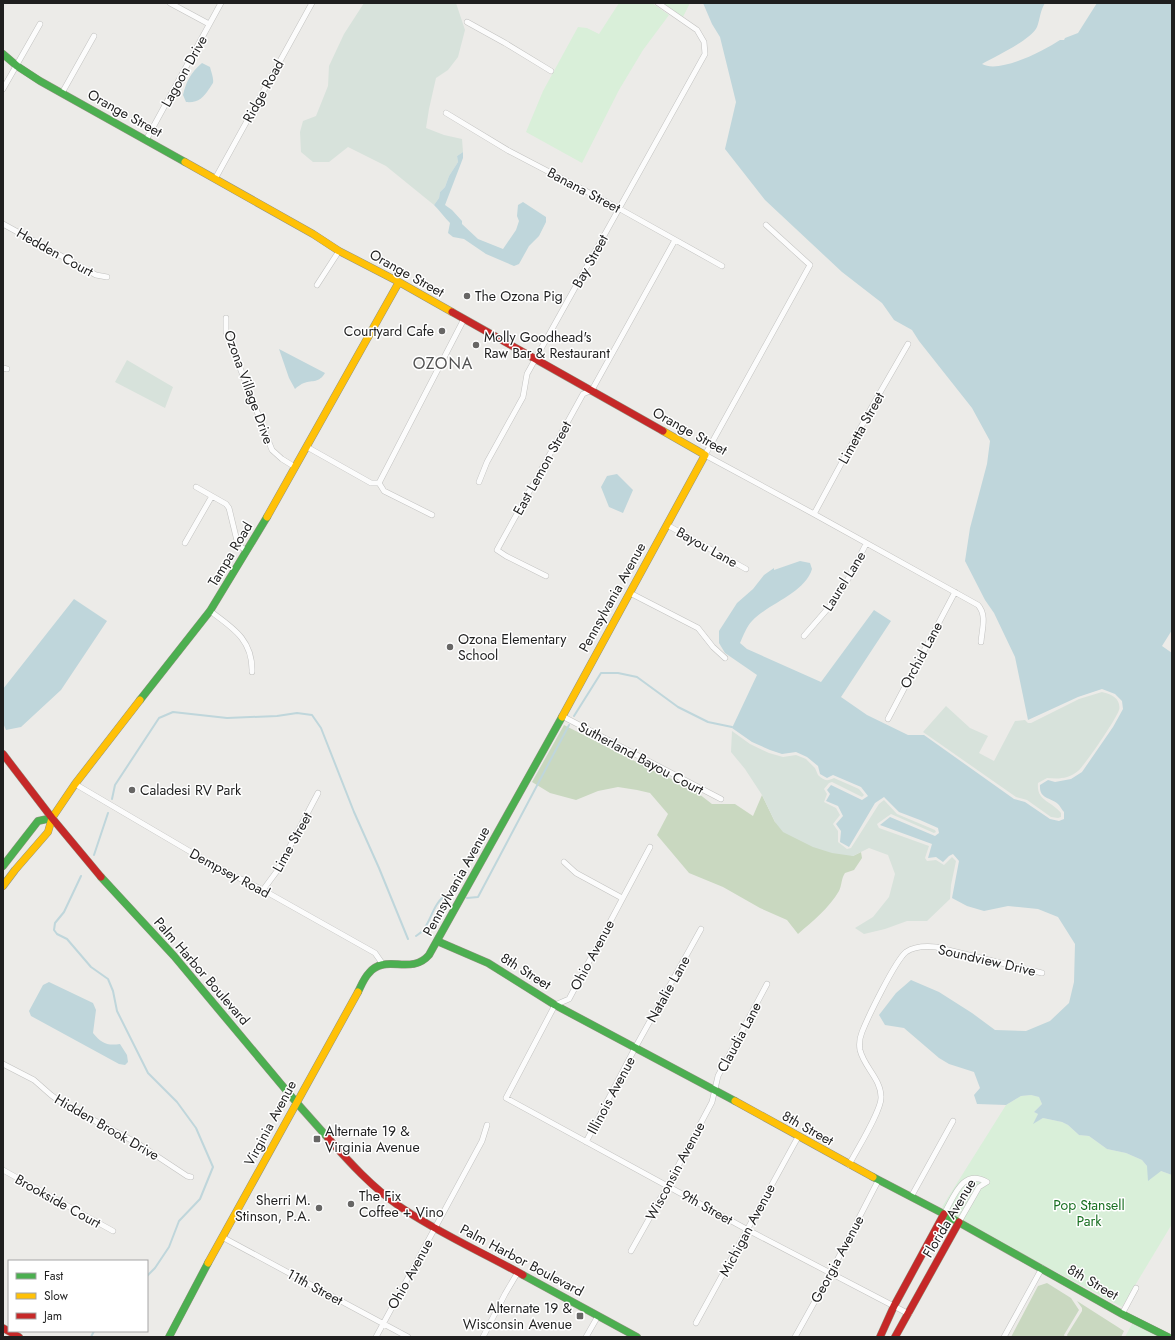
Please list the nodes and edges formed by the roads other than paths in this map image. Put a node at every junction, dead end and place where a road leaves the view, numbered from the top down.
1 (170, 3) edge
2 (221, 3) edge
3 (312, 3) edge
4 (658, 3) edge
5 (467, 22) dead end
6 (40, 24) dead end
7 (209, 24) junction
8 (94, 36) dead end
9 (3, 54) edge
10 (17, 66) junction
11 (551, 71) dead end
12 (3, 89) edge
13 (62, 93) junction
14 (446, 113) dead end
15 (146, 140) junction
16 (215, 179) junction
17 (620, 209) junction
18 (3, 224) edge
19 (766, 225) dead end
20 (675, 240) junction
21 (339, 251) junction
22 (722, 266) dead end
23 (107, 277) dead end
24 (399, 282) junction
25 (317, 285) dead end
26 (226, 318) dead end
27 (464, 319) junction
28 (908, 344) dead end
29 (536, 359) junction
30 (592, 390) junction
31 (307, 447) junction
32 (705, 455) junction
33 (295, 467) junction
34 (479, 482) dead end
35 (379, 483) junction
36 (196, 487) dead end
37 (212, 496) junction
38 (814, 514) junction
39 (432, 515) dead end
40 (667, 525) junction
41 (185, 543) dead end
42 (866, 544) junction
43 (247, 551) junction
44 (746, 569) dead end
45 (546, 576) dead end
46 (630, 592) junction
47 (955, 592) junction
48 (210, 611) junction
49 (804, 636) dead end
50 (981, 642) dead end
51 (725, 658) dead end
52 (252, 672) dead end
53 (562, 716) junction
54 (888, 719) dead end
55 (3, 754) edge
56 (75, 784) junction
57 (318, 793) dead end
58 (721, 799) dead end
59 (52, 818) junction
60 (650, 847) dead end
61 (564, 862) dead end
62 (3, 866) edge
63 (3, 886) edge
64 (263, 890) junction
65 (622, 898) junction
66 (701, 929) dead end
67 (437, 942) junction
68 (382, 963) junction
69 (1042, 973) dead end
70 (767, 984) dead end
71 (555, 1005) junction
72 (636, 1048) junction
73 (3, 1064) edge
74 (714, 1090) junction
75 (506, 1098) joint
76 (296, 1102) junction
77 (953, 1121) dead end
78 (487, 1125) dead end
79 (798, 1137) junction
80 (586, 1142) junction
81 (849, 1166) junction
82 (3, 1170) edge
83 (191, 1177) dead end
84 (878, 1181) junction
85 (668, 1185) junction
86 (911, 1197) junction
87 (944, 1214) junction
88 (959, 1222) junction
89 (436, 1229) junction
90 (748, 1230) junction
91 (114, 1231) dead end
92 (222, 1237) junction
93 (631, 1251) dead end
94 (1042, 1268) junction
95 (518, 1272) junction
96 (830, 1274) junction
97 (1136, 1288) dead end
98 (894, 1306) junction
99 (908, 1314) junction
100 (1122, 1314) junction
101 (598, 1316) junction
102 (696, 1323) dead end
103 (383, 1324) junction
104 (169, 1337) edge
105 (376, 1337) edge
106 (408, 1337) edge
107 (483, 1337) edge
108 (586, 1337) edge
109 (637, 1337) edge
110 (795, 1337) edge
111 (880, 1337) edge
112 (895, 1337) edge
113 (1004, 1337) edge
114 (1168, 1337) edge

1 - 7 street
2 - 7 street, Lagoon Drive
3 - 16 street, Ridge Road
4 - 17 street, Bay Street
5 - 11 street
6 - 10 street
7 - 15 street, Lagoon Drive
8 - 13 street
9 - 10 street, Orange Street
10 - 12 street
10 - 13 street, Orange Street
13 - 15 street, Orange Street
14 - 17 street, Banana Street
15 - 16 street, Orange Street
16 - 21 street, Orange Street
17 - 20 street, Banana Street
17 - 29 street, Bay Street
18 - 23 street, Hedden Court
19 - 32 street, Pennsylvania Avenue
20 - 22 street, Banana Street
20 - 30 street, East Lemon Street
21 - 24 street, Orange Street
21 - 25 street
24 - 27 street, Orange Street
24 - 31 street, Tampa Road
26 - 33 street, Ozona Village Drive
27 - 29 street, Orange Street
27 - 35 street
28 - 38 street, Limetta Street
29 - 30 street, Orange Street
29 - 34 street, Bay Street
30 - 32 street, Orange Street
30 - 45 street, East Lemon Street
31 - 33 street, Tampa Road
31 - 35 street
32 - 38 street, Orange Street
32 - 40 street, Pennsylvania Avenue
33 - 43 street, Tampa Road
35 - 39 street
36 - 37 street
37 - 41 street
37 - 43 street
38 - 42 street, Orange Street
40 - 44 street, Bayou Lane
40 - 46 street, Pennsylvania Avenue
42 - 47 street, Orange Street
42 - 49 street, Laurel Lane
43 - 48 street, Tampa Road
46 - 51 street
46 - 53 street, Pennsylvania Avenue
47 - 50 street, Orange Street
47 - 54 street, Orchid Lane
48 - 52 street
48 - 56 street, Tampa Road
53 - 58 street, Sutherland Bayou Court
53 - 67 street, Pennsylvania Avenue
55 - 59 street
56 - 59 street, Tampa Road
56 - 64 street, Dempsey Road
57 - 64 street, Lime Street
59 - 62 street
59 - 63 street, Tampa Road
59 - 76 street, Palm Harbor Boulevard
60 - 65 street, Ohio Avenue
61 - 65 street
64 - 68 street, Dempsey Road
65 - 71 street, Ohio Avenue
66 - 72 street, Natalie Lane
67 - 68 street, Pennsylvania Avenue
67 - 71 street, 8th Street
68 - 76 street, Virginia Avenue
69 - 81 street, Soundview Drive
70 - 74 street, Claudia Lane
71 - 72 street, 8th Street
71 - 75 street, Ohio Avenue
72 - 74 street, 8th Street
72 - 80 street, Illinois Avenue
73 - 83 street, Hidden Brook Drive
74 - 79 street, 8th Street
74 - 85 street, Wisconsin Avenue
75 - 80 street, 9th Street
76 - 89 street, Palm Harbor Boulevard
76 - 92 street, Virginia Avenue
77 - 86 street
78 - 89 street, Ohio Avenue
79 - 81 street, 8th Street
79 - 90 street, Michigan Avenue
80 - 85 street, 9th Street
81 - 84 street, 8th Street
82 - 91 street, Brookside Court
84 - 86 street, 8th Street
84 - 96 street, Georgia Avenue
85 - 90 street, 9th Street
85 - 93 street, Wisconsin Avenue
86 - 87 street, 8th Street
87 - 88 street, 8th Street
87 - 88 street, Florida Avenue
87 - 98 street, Florida Avenue
88 - 94 street, 8th Street
88 - 99 street, Florida Avenue
89 - 95 street, Palm Harbor Boulevard
89 - 103 street, Ohio Avenue
90 - 96 street, 9th Street
90 - 102 street, Michigan Avenue
92 - 103 street, 11th Street
92 - 104 street, Virginia Avenue
94 - 100 street, 8th Street
94 - 113 street
95 - 101 street, Palm Harbor Boulevard
95 - 107 street
96 - 98 street, 9th Street
96 - 110 street, Georgia Avenue
97 - 100 street
98 - 99 street, 9th Street
98 - 111 street, Florida Avenue
99 - 112 street, Florida Avenue
100 - 114 street, 8th Street
101 - 108 street
101 - 109 street, Palm Harbor Boulevard
103 - 105 street, Ohio Avenue
103 - 106 street, 11th Street

